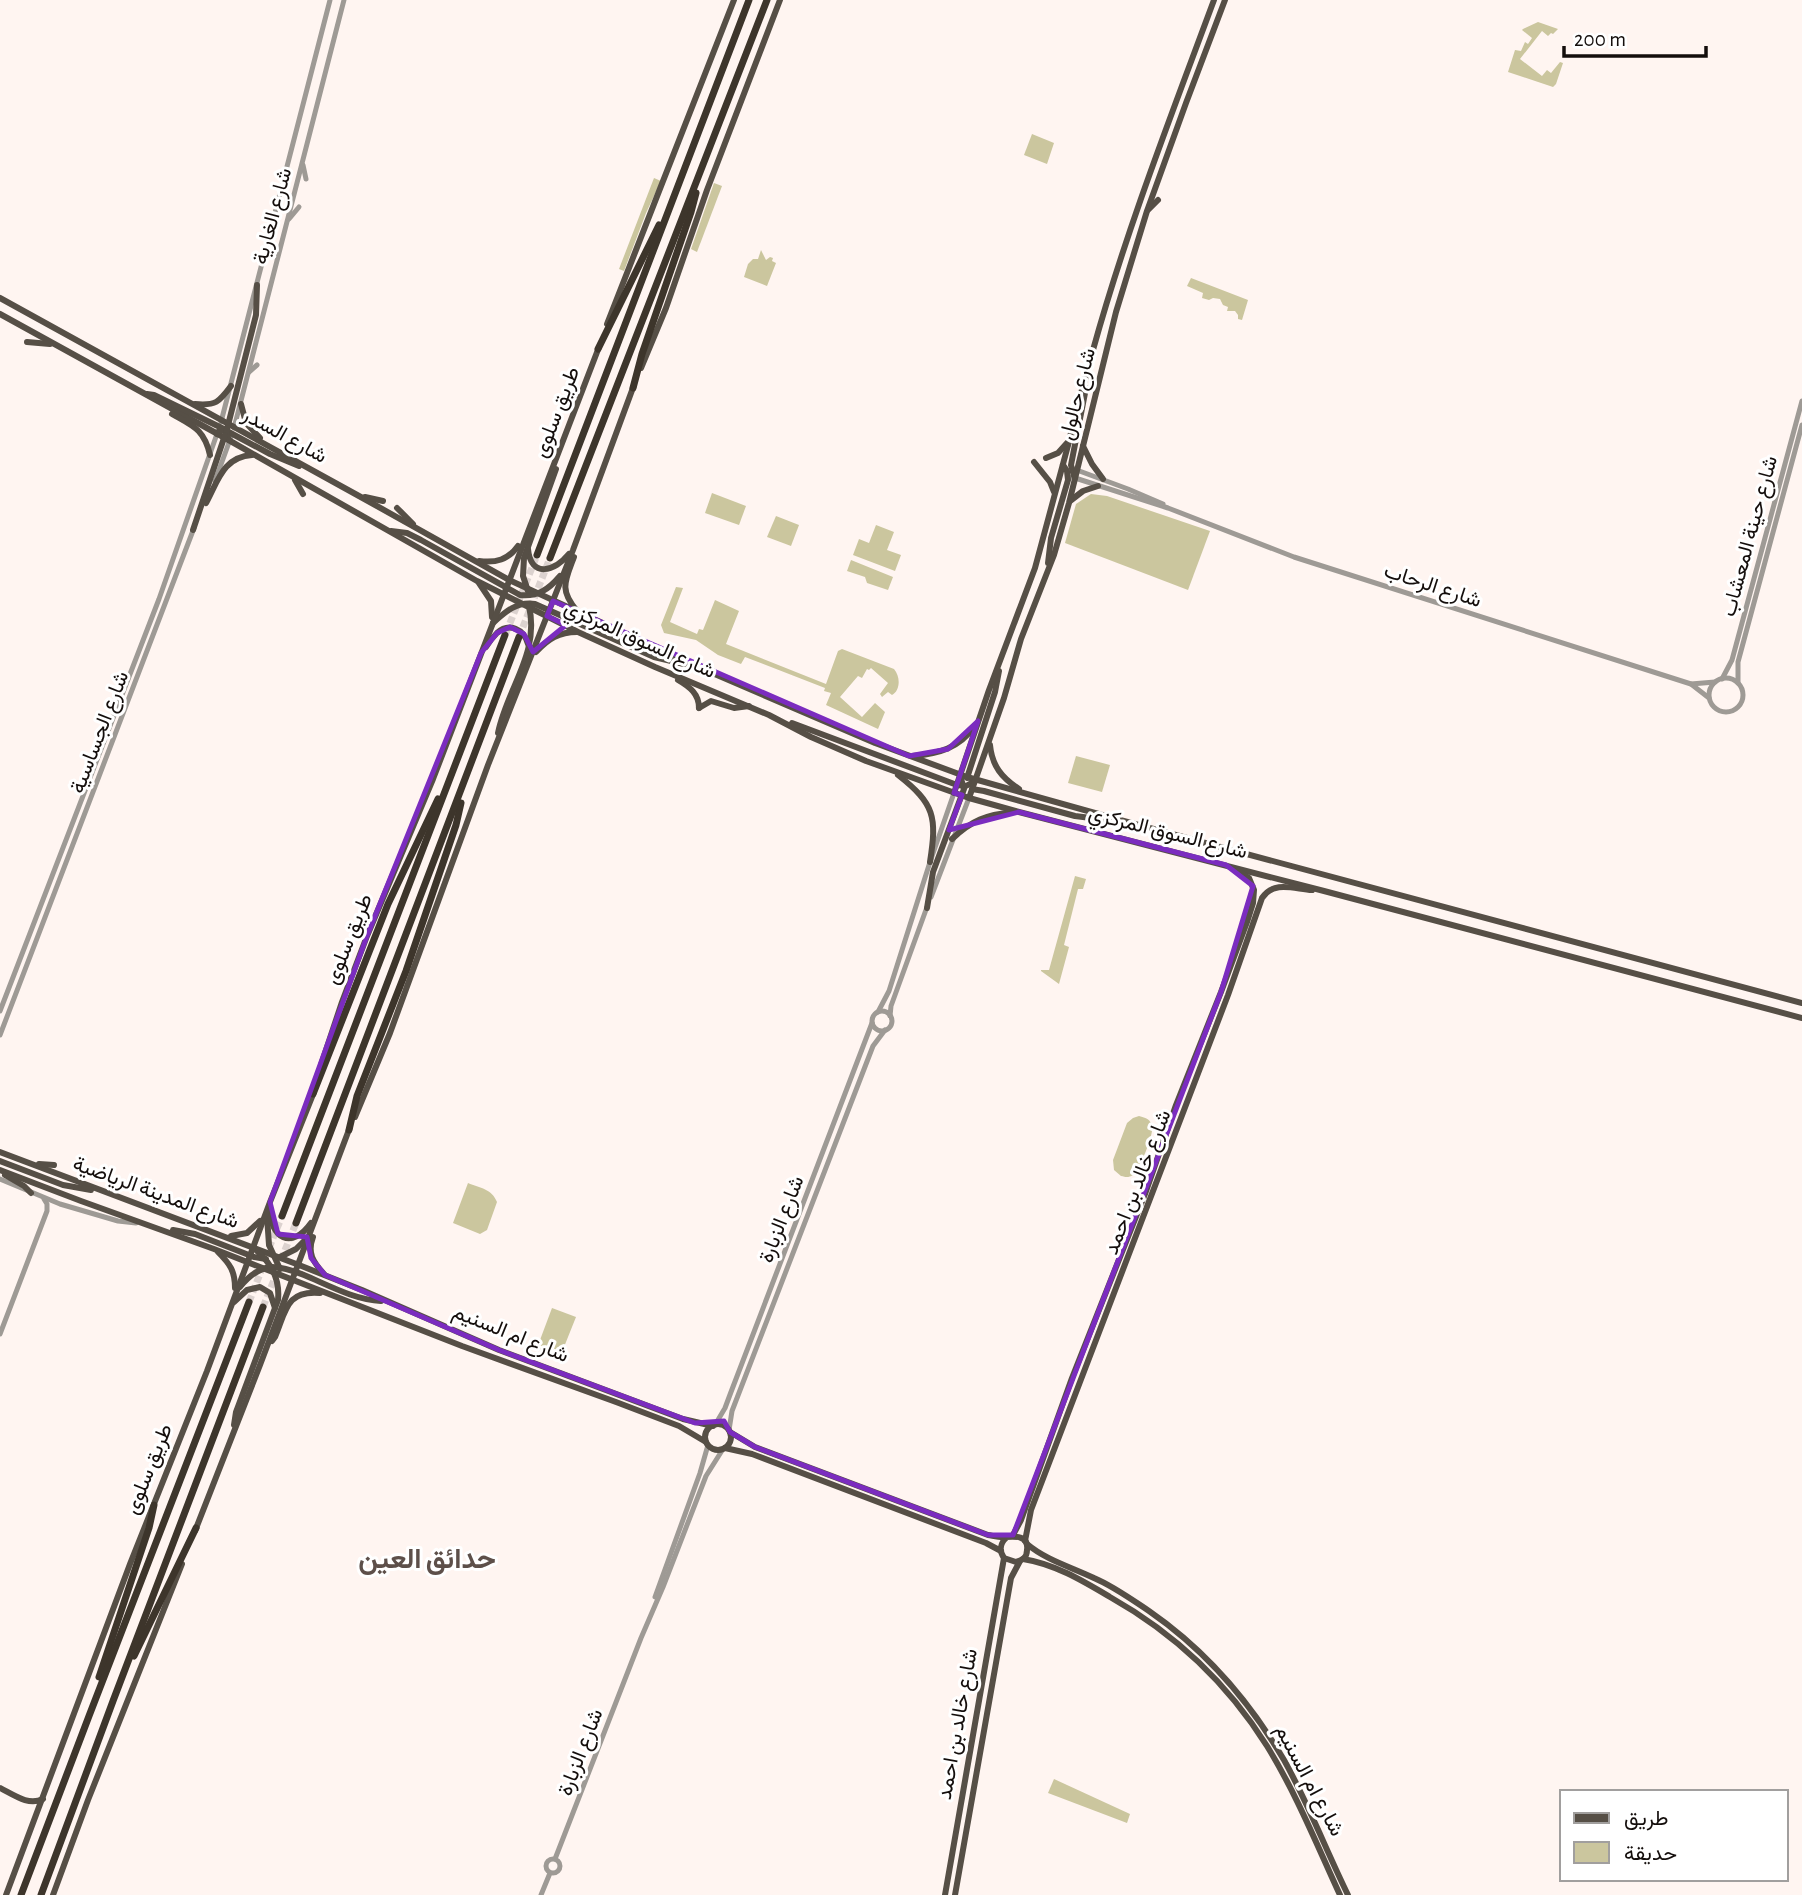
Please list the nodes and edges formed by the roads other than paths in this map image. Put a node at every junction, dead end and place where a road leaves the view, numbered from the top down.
1 (330, 0) edge
2 (344, 0) edge
3 (734, 0) edge
4 (749, 0) edge
5 (767, 0) edge
6 (780, 0) edge
7 (1214, 0) edge
8 (1226, 0) edge
9 (323, 3) dead end
10 (327, 11) junction
11 (1173, 110) junction
12 (1163, 119) dead end
13 (290, 156) junction
14 (283, 160) dead end
15 (303, 160) junction
16 (1145, 163) dead end
17 (702, 166) junction
18 (1149, 175) junction
19 (306, 179) dead end
20 (1158, 200) dead end
21 (671, 203) junction
22 (299, 207) dead end
23 (1147, 211) junction
24 (285, 225) junction
25 (257, 285) junction
26 (1103, 297) dead end
27 (0, 298) edge
28 (1104, 313) junction
29 (0, 314) edge
30 (27, 342) dead end
31 (53, 344) junction
32 (598, 349) junction
33 (257, 365) dead end
34 (1088, 369) junction
35 (249, 372) junction
36 (231, 386) junction
37 (633, 388) junction
38 (142, 393) junction
39 (1802, 401) edge
40 (191, 403) junction
41 (240, 404) junction
42 (1069, 411) dead end
43 (1073, 419) junction
44 (1802, 425) edge
45 (219, 427) junction
46 (228, 432) junction
47 (1070, 438) junction
48 (270, 446) junction
49 (1083, 446) junction
50 (1788, 453) junction
51 (209, 455) junction
52 (253, 455) junction
53 (1046, 458) dead end
54 (1780, 461) dead end
55 (1034, 462) dead end
56 (1062, 468) junction
57 (314, 471) junction
58 (1073, 473) junction
59 (294, 478) junction
60 (1102, 479) junction
61 (1098, 486) junction
62 (303, 494) dead end
63 (1055, 494) junction
64 (359, 496) junction
65 (383, 501) dead end
66 (206, 503) junction
67 (1069, 503) junction
68 (397, 508) dead end
69 (1168, 508) junction
70 (186, 521) junction
71 (178, 526) dead end
72 (419, 530) junction
73 (193, 531) junction
74 (388, 531) junction
75 (578, 536) junction
76 (527, 540) junction
77 (195, 541) dead end
78 (573, 550) junction
79 (537, 555) tunnel mouth
80 (550, 558) tunnel mouth
81 (474, 561) junction
82 (564, 571) junction
83 (1047, 573) junction
84 (477, 581) junction
85 (506, 588) junction
86 (529, 599) junction
87 (553, 601) junction
88 (578, 612) junction
89 (548, 613) junction
90 (492, 624) junction
91 (578, 632) junction
92 (505, 635) tunnel mouth
93 (519, 637) tunnel mouth
94 (481, 653) junction
95 (530, 653) junction
96 (1002, 655) junction
97 (696, 666) junction
98 (655, 667) junction
99 (125, 671) dead end
100 (1722, 679) junction
101 (127, 682) junction
102 (1715, 682) junction
103 (1738, 683) junction
104 (1691, 684) junction
105 (139, 686) dead end
106 (132, 689) junction
107 (1709, 698) junction
108 (750, 706) junction
109 (769, 715) junction
110 (978, 721) junction
111 (989, 740) junction
112 (99, 753) junction
113 (909, 756) junction
114 (91, 759) dead end
115 (894, 772) junction
116 (452, 774) junction
117 (964, 776) junction
118 (976, 779) junction
119 (466, 781) junction
120 (80, 788) dead end
121 (964, 790) junction
122 (1029, 794) junction
123 (83, 796) junction
124 (1018, 812) junction
125 (1120, 820) junction
126 (953, 839) junction
127 (930, 862) junction
128 (1226, 865) junction
129 (56, 889) junction
130 (1324, 891) junction
131 (59, 895) dead end
132 (927, 908) junction
133 (44, 932) dead end
134 (29, 935) junction
135 (37, 936) junction
136 (22, 942) dead end
137 (1802, 1003) edge
138 (0, 1011) edge
139 (878, 1012) junction
140 (890, 1016) junction
141 (1802, 1018) edge
142 (872, 1023) junction
143 (885, 1030) junction
144 (0, 1035) edge
145 (313, 1094) junction
146 (349, 1130) junction
147 (0, 1152) edge
148 (0, 1161) edge
149 (24, 1162) junction
150 (54, 1165) dead end
151 (0, 1171) edge
152 (0, 1179) edge
153 (106, 1192) junction
154 (31, 1193) junction
155 (326, 1193) junction
156 (44, 1198) junction
157 (270, 1202) junction
158 (60, 1204) junction
159 (320, 1209) junction
160 (267, 1210) junction
161 (47, 1211) junction
162 (282, 1216) tunnel mouth
163 (296, 1223) tunnel mouth
164 (148, 1224) junction
165 (161, 1228) junction
166 (310, 1232) junction
167 (227, 1237) junction
168 (253, 1247) junction
169 (214, 1249) junction
170 (275, 1257) junction
171 (248, 1258) junction
172 (265, 1259) junction
173 (272, 1269) junction
174 (296, 1272) junction
175 (325, 1275) junction
176 (328, 1293) junction
177 (235, 1294) junction
178 (387, 1301) junction
179 (249, 1302) tunnel mouth
180 (263, 1307) tunnel mouth
181 (230, 1309) junction
182 (275, 1310) junction
183 (0, 1334) edge
184 (268, 1344) junction
185 (714, 1425) junction
186 (729, 1431) junction
187 (232, 1433) junction
188 (707, 1444) junction
189 (724, 1449) junction
190 (154, 1505) junction
191 (196, 1528) junction
192 (1010, 1536) junction
193 (1026, 1543) junction
194 (1002, 1555) junction
195 (1022, 1560) junction
196 (649, 1617) junction
197 (113, 1701) junction
198 (89, 1716) junction
199 (0, 1790) edge
200 (43, 1799) junction
201 (36, 1816) junction
202 (555, 1859) junction
203 (550, 1872) junction
204 (6, 1895) edge
205 (21, 1895) edge
206 (41, 1895) edge
207 (52, 1895) edge
208 (541, 1895) edge
209 (945, 1895) edge
210 (955, 1895) edge
211 (1340, 1895) edge
212 (1348, 1895) edge

1 - 10 street, شارع الغارية
2 - 15 street, شارع الغارية
3 - 32 main road, طريق سلوى
4 - 21 highway, طريق سلوى
5 - 17 highway
6 - 37 main road
7 - 11 main road, شارع حالول
8 - 23 main road, شارع حالول
9 - 10 street
10 - 13 street, شارع الغارية
11 - 12 main road
11 - 18 main road, شارع حالول
13 - 14 street
13 - 25 street, شارع الغارية
15 - 19 street
15 - 24 street, شارع الغارية
16 - 18 main road
17 - 37 highway
17 - 80 highway
18 - 28 main road, شارع حالول
20 - 23 main road
21 - 32 highway
21 - 79 highway, طريق سلوى
22 - 24 street
23 - 49 main road, شارع حالول
24 - 35 street, شارع الغارية
25 - 36 street, شارع الغارية
25 - 46 main road
26 - 28 main road
27 - 40 main road, شارع السدر
28 - 34 main road, شارع حالول
29 - 31 main road
30 - 31 main road
31 - 38 main road
32 - 76 main road, طريق سلوى
33 - 35 street
34 - 43 main road, شارع حالول
34 - 58 main road
35 - 41 street, شارع الغارية
36 - 40 main road
36 - 45 street, شارع الغارية
37 - 75 main road
38 - 45 main road
38 - 51 main road
39 - 50 street, شارع حينة المعشاب
40 - 45 main road, شارع السدر
41 - 46 street, شارع الغارية
41 - 48 main road
42 - 43 main road
43 - 47 main road, شارع حالول
44 - 103 street, شارع حينة المعشاب
45 - 46 main road, شارع السدر
45 - 46 main road, شارع السدر
45 - 51 street, شارع الجساسية
46 - 48 main road, شارع السدر
46 - 52 main road, شارع السدر
46 - 57 main road
46 - 66 street, شارع الجساسية
46 - 73 main road
47 - 53 main road
47 - 56 main road, شارع حالول
48 - 57 main road, شارع السدر
49 - 58 main road, شارع حالول
49 - 60 main road
50 - 54 street
50 - 100 street, شارع حينة المعشاب
51 - 70 street, شارع الجساسية
52 - 59 main road, شارع السدر
52 - 66 main road
55 - 63 main road
56 - 58 main road
56 - 63 main road, شارع حالول
57 - 64 main road, شارع السدر
58 - 60 street, شارع الرحاب
58 - 61 street, شارع الرحاب
58 - 67 main road, شارع حالول
58 - 83 main road
59 - 62 main road
59 - 74 main road, شارع السدر
60 - 69 street, شارع الرحاب
61 - 67 main road
61 - 69 street, شارع الرحاب
63 - 96 main road, شارع حالول
64 - 65 main road
64 - 72 main road, شارع السدر
66 - 73 street, شارع الجساسية
67 - 83 main road, شارع حالول
68 - 72 main road
69 - 104 street, شارع الرحاب
70 - 71 street
70 - 101 street, شارع الجساسية
72 - 81 main road, شارع السدر
73 - 77 street
73 - 106 street, شارع الجساسية
74 - 84 main road, شارع السدر
74 - 85 main road
75 - 78 main road
75 - 88 main road
76 - 78 main road
76 - 81 main road
76 - 85 main road, طريق سلوى
76 - 86 main road
78 - 82 main road
81 - 85 main road, شارع السدر
82 - 86 main road
82 - 87 main road
83 - 111 main road, شارع حالول
84 - 85 main road, شارع السدر
84 - 90 main road
85 - 86 main road, شارع السدر
85 - 86 main road, شارع السدر
85 - 90 main road, طريق سلوى
86 - 87 main road, شارع السدر
86 - 89 main road, شارع السدر
86 - 90 main road
86 - 95 main road
87 - 88 main road, شارع السوق المركزي
87 - 89 main road
88 - 97 main road, شارع السوق المركزي
89 - 91 main road, شارع السوق المركزي
89 - 95 main road
89 - 97 main road
90 - 94 main road, طريق سلوى
91 - 95 main road
91 - 98 main road, شارع السوق المركزي
92 - 116 highway, طريق سلوى
93 - 119 highway
94 - 95 main road
94 - 145 main road, طريق سلوى
95 - 146 main road
96 - 110 main road, شارع حالول
96 - 117 main road
97 - 113 main road, شارع السوق المركزي
98 - 108 main road, شارع السوق المركزي
98 - 108 main road
99 - 101 street
100 - 102 street
100 - 103 street
101 - 112 street, شارع الجساسية
102 - 104 street, شارع الرحاب
102 - 107 street
103 - 107 street
104 - 107 street, شارع الرحاب
105 - 106 street
106 - 129 street, شارع الجساسية
108 - 109 main road, شارع السوق المركزي
109 - 115 main road, شارع السوق المركزي
109 - 121 main road
110 - 113 main road
110 - 117 main road, شارع حالول
111 - 118 main road, شارع حالول
111 - 122 main road
112 - 114 street
112 - 123 street, شارع الجساسية
113 - 117 main road, شارع السوق المركزي
115 - 121 main road, شارع السوق المركزي
115 - 127 main road
116 - 145 highway
116 - 162 highway, طريق سلوى
117 - 118 main road, شارع السوق المركزي
117 - 121 main road, شارع حالول
118 - 121 main road
118 - 122 main road, شارع السوق المركزي
119 - 146 highway
119 - 163 highway
120 - 123 street
121 - 124 main road, شارع السوق المركزي
121 - 125 main road
121 - 126 street
121 - 127 street
121 - 132 main road, شارع حالول
122 - 125 main road, شارع السوق المركزي
123 - 134 street, شارع الجساسية
124 - 126 main road
124 - 128 main road, شارع السوق المركزي
125 - 137 main road, شارع السوق المركزي
126 - 132 street
127 - 139 street
128 - 130 main road, شارع السوق المركزي
128 - 192 main road, شارع خالد بن احمد
129 - 131 street
129 - 135 street, شارع الجساسية
130 - 141 main road, شارع السوق المركزي
130 - 193 main road, شارع خالد بن احمد
132 - 140 street
133 - 135 street
134 - 136 street
134 - 138 street, شارع الجساسية
135 - 144 street, شارع الجساسية
139 - 140 street
139 - 142 street
140 - 143 street
142 - 143 street
142 - 185 street, شارع الزبارة
143 - 186 street, شارع الزبارة
145 - 157 main road, طريق سلوى
146 - 155 main road
147 - 149 main road, شارع المدينة الرياضية
148 - 153 main road
149 - 150 main road
149 - 153 main road, شارع المدينة الرياضية
151 - 154 main road
151 - 164 main road, شارع المدينة الرياضية
152 - 154 street, شارع المدينة الرياضية
153 - 167 main road, شارع المدينة الرياضية
154 - 156 street, شارع المدينة الرياضية
155 - 159 main road
155 - 175 main road
156 - 158 street, شارع المدينة الرياضية
156 - 161 street
157 - 159 main road
157 - 160 main road, طريق سلوى
158 - 161 street
158 - 164 street, شارع المدينة الرياضية
159 - 166 main road
160 - 167 main road
160 - 168 main road, طريق سلوى
160 - 170 main road
161 - 183 street
164 - 165 main road, شارع المدينة الرياضية
165 - 169 main road, شارع المدينة الرياضية
165 - 171 main road
166 - 170 main road
166 - 174 main road
167 - 168 main road, شارع المدينة الرياضية
168 - 170 main road, شارع المدينة الرياضية
168 - 171 main road, طريق سلوى
168 - 172 main road
169 - 171 main road, شارع المدينة الرياضية
169 - 177 main road
170 - 172 main road
170 - 173 main road
170 - 174 main road, شارع المدينة الرياضية
171 - 172 main road
171 - 173 main road, شارع المدينة الرياضية
171 - 177 main road, طريق سلوى
172 - 173 main road
173 - 174 main road, شارع المدينة الرياضية
173 - 177 main road
173 - 182 main road
174 - 175 main road, شارع ام السنيم
174 - 176 main road, شارع ام السنيم
174 - 178 main road
174 - 184 main road
175 - 178 main road, شارع ام السنيم
176 - 184 main road
176 - 188 main road, شارع ام السنيم
177 - 181 main road, طريق سلوى
178 - 185 main road, شارع ام السنيم
179 - 198 highway, طريق سلوى
180 - 197 highway
181 - 182 main road
181 - 190 main road, طريق سلوى
182 - 187 main road
184 - 187 main road
185 - 186 main road
185 - 188 main road
186 - 189 main road
186 - 192 main road
187 - 191 main road
188 - 189 main road
188 - 196 street, شارع الزبارة
189 - 194 main road
189 - 196 street, شارع الزبارة
190 - 198 highway
190 - 200 main road, طريق سلوى
191 - 197 highway
191 - 207 main road
192 - 193 main road
192 - 194 main road
193 - 195 main road
193 - 212 main road, شارع ام السنيم
194 - 195 main road
194 - 209 main road, شارع خالد بن احمد
195 - 210 main road, شارع خالد بن احمد
195 - 211 main road, شارع ام السنيم
196 - 202 street, شارع الزبارة
197 - 206 highway
198 - 205 highway, طريق سلوى
199 - 200 main road
199 - 201 main road
200 - 201 main road, طريق سلوى
201 - 204 main road, طريق سلوى
202 - 203 street
202 - 203 street
203 - 208 street

